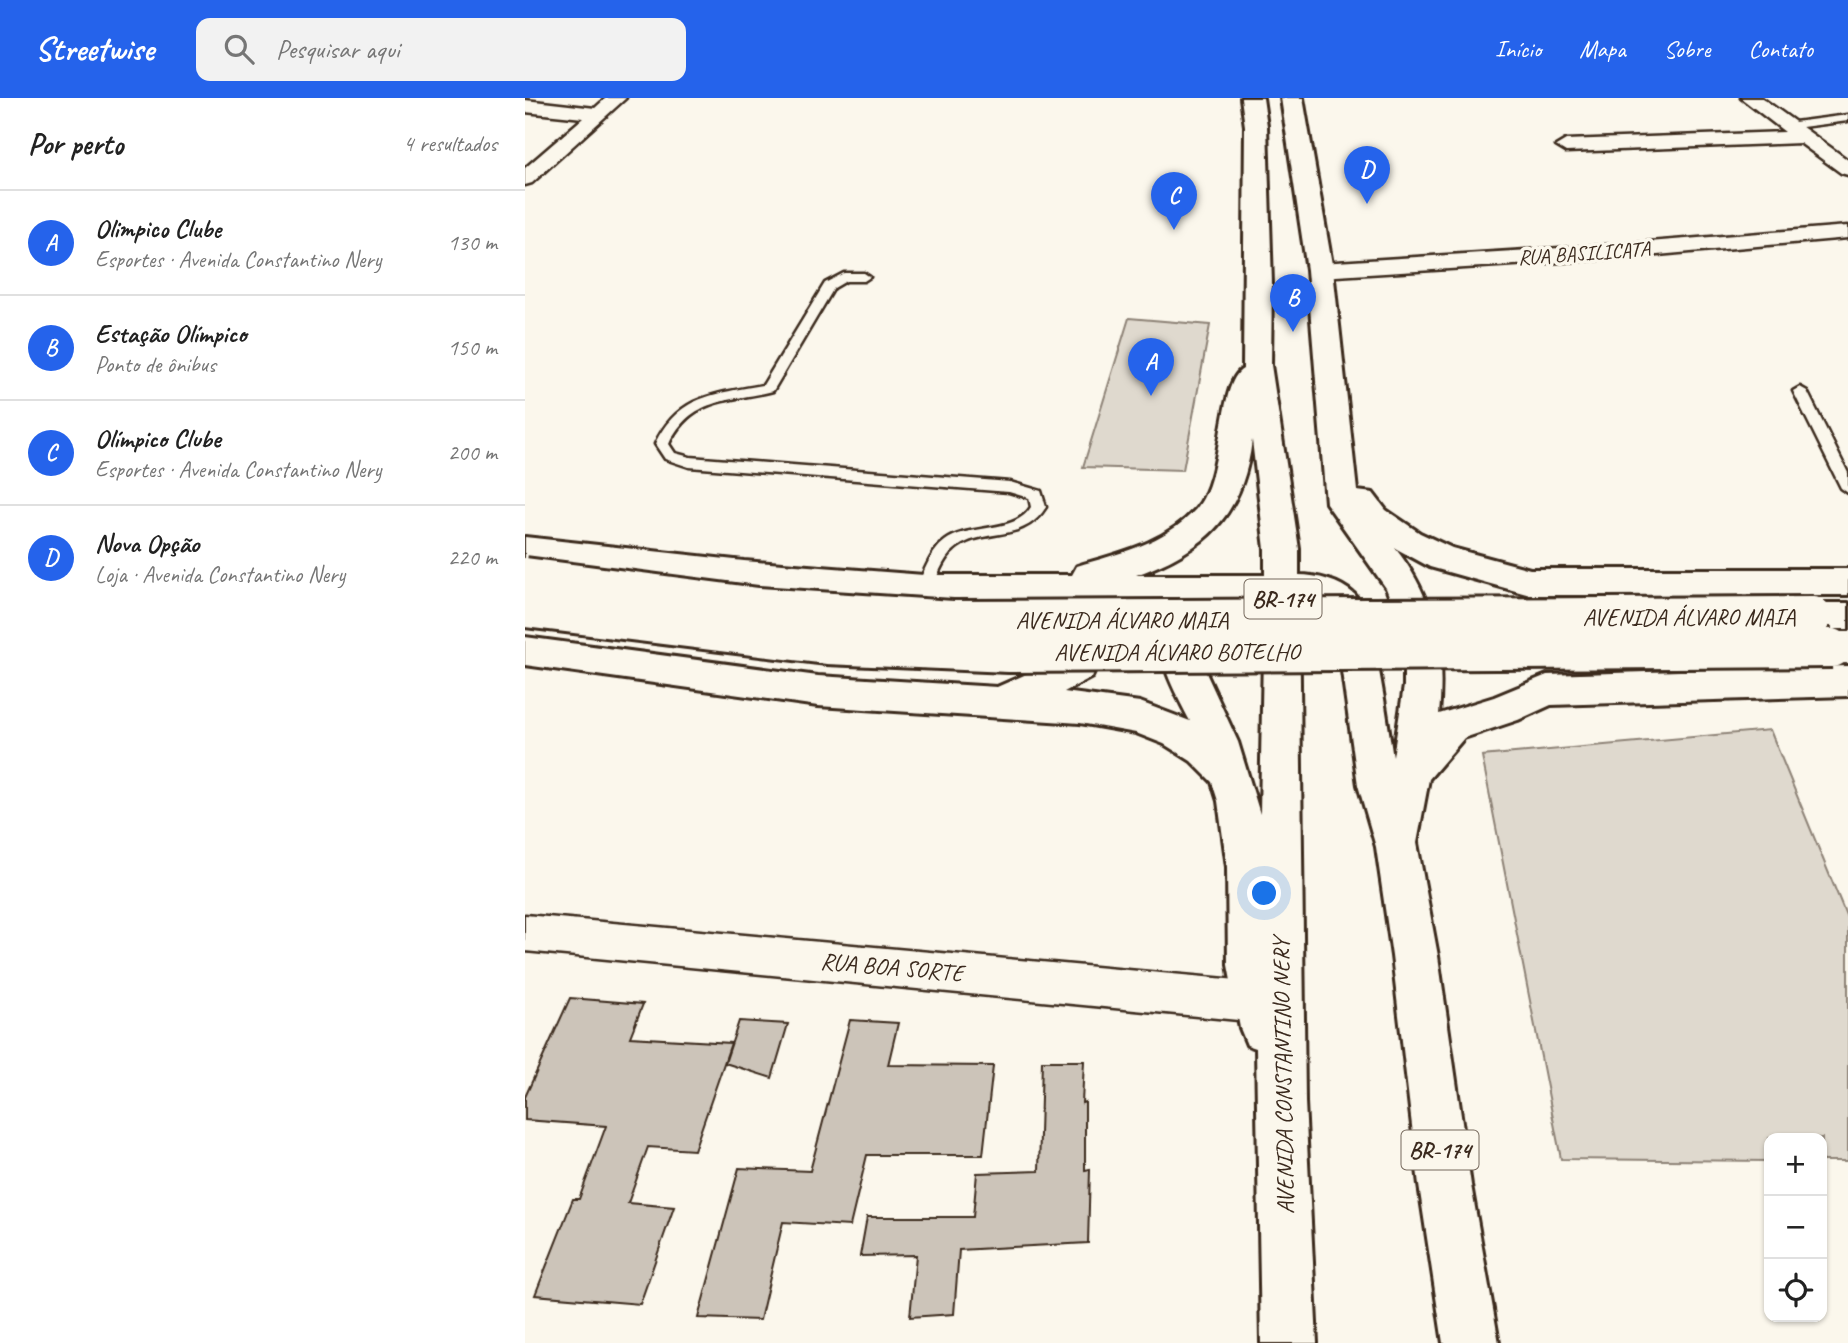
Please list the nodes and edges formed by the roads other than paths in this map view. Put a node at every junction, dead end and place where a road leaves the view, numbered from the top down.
1 (617, 98) edge
2 (1252, 98) edge
3 (1292, 98) edge
4 (1750, 98) edge
5 (525, 106) edge
6 (599, 114) junction
7 (1848, 118) edge
8 (1795, 132) junction
9 (1566, 146) dead end
10 (1848, 169) edge
11 (525, 178) edge
12 (1848, 232) edge
13 (1320, 270) junction
14 (864, 277) dead end
15 (1257, 365) junction
16 (1800, 391) dead end
17 (1341, 474) junction
18 (1848, 488) edge
19 (525, 549) edge
20 (525, 578) edge
21 (1530, 582) junction
22 (1848, 582) edge
23 (969, 587) junction
24 (924, 588) junction
25 (1283, 588) junction
26 (1199, 589) junction
27 (1065, 590) junction
28 (525, 608) edge
29 (1848, 616) edge
30 (1840, 648) edge
31 (525, 651) edge
32 (1848, 681) edge
33 (1547, 690) junction
34 (1001, 701) junction
35 (1412, 770) junction
36 (1229, 773) junction
37 (1397, 847) junction
38 (525, 933) edge
39 (1259, 1002) junction
40 (1280, 1102) junction
41 (1289, 1343) edge
42 (1471, 1343) edge

1 - 6 street
2 - 15 main road, AVENIDA CONSTANTINO NERY / BR-174
3 - 13 main road, BR-174
4 - 8 street
5 - 6 street
6 - 11 street
7 - 8 lane
8 - 9 street
8 - 10 street
12 - 13 street, RUA BASILICATA
13 - 17 main road, BR-174
14 - 24 lane
15 - 23 main road
15 - 25 main road, AVENIDA CONSTANTINO NERY / BR-174
16 - 18 lane
17 - 21 main road
17 - 35 main road, BR-174
19 - 24 main road
20 - 29 main road, AVENIDA ÁLVARO MAIA, bridge
21 - 22 main road
21 - 33 main road
23 - 24 main road
23 - 27 main road
25 - 26 main road
25 - 37 main road
25 - 40 main road, AVENIDA CONSTANTINO NERY / BR-174
26 - 27 main road
26 - 36 main road
27 - 34 main road
28 - 30 main road, AVENIDA ÁLVARO BOTELHO, bridge
31 - 34 main road
32 - 33 main road
33 - 35 main road
34 - 36 main road
35 - 37 main road, BR-174
36 - 39 main road
37 - 42 main road, BR-174
38 - 39 street, RUA BOA SORTE
39 - 40 main road
40 - 41 main road, AVENIDA CONSTANTINO NERY / BR-174

